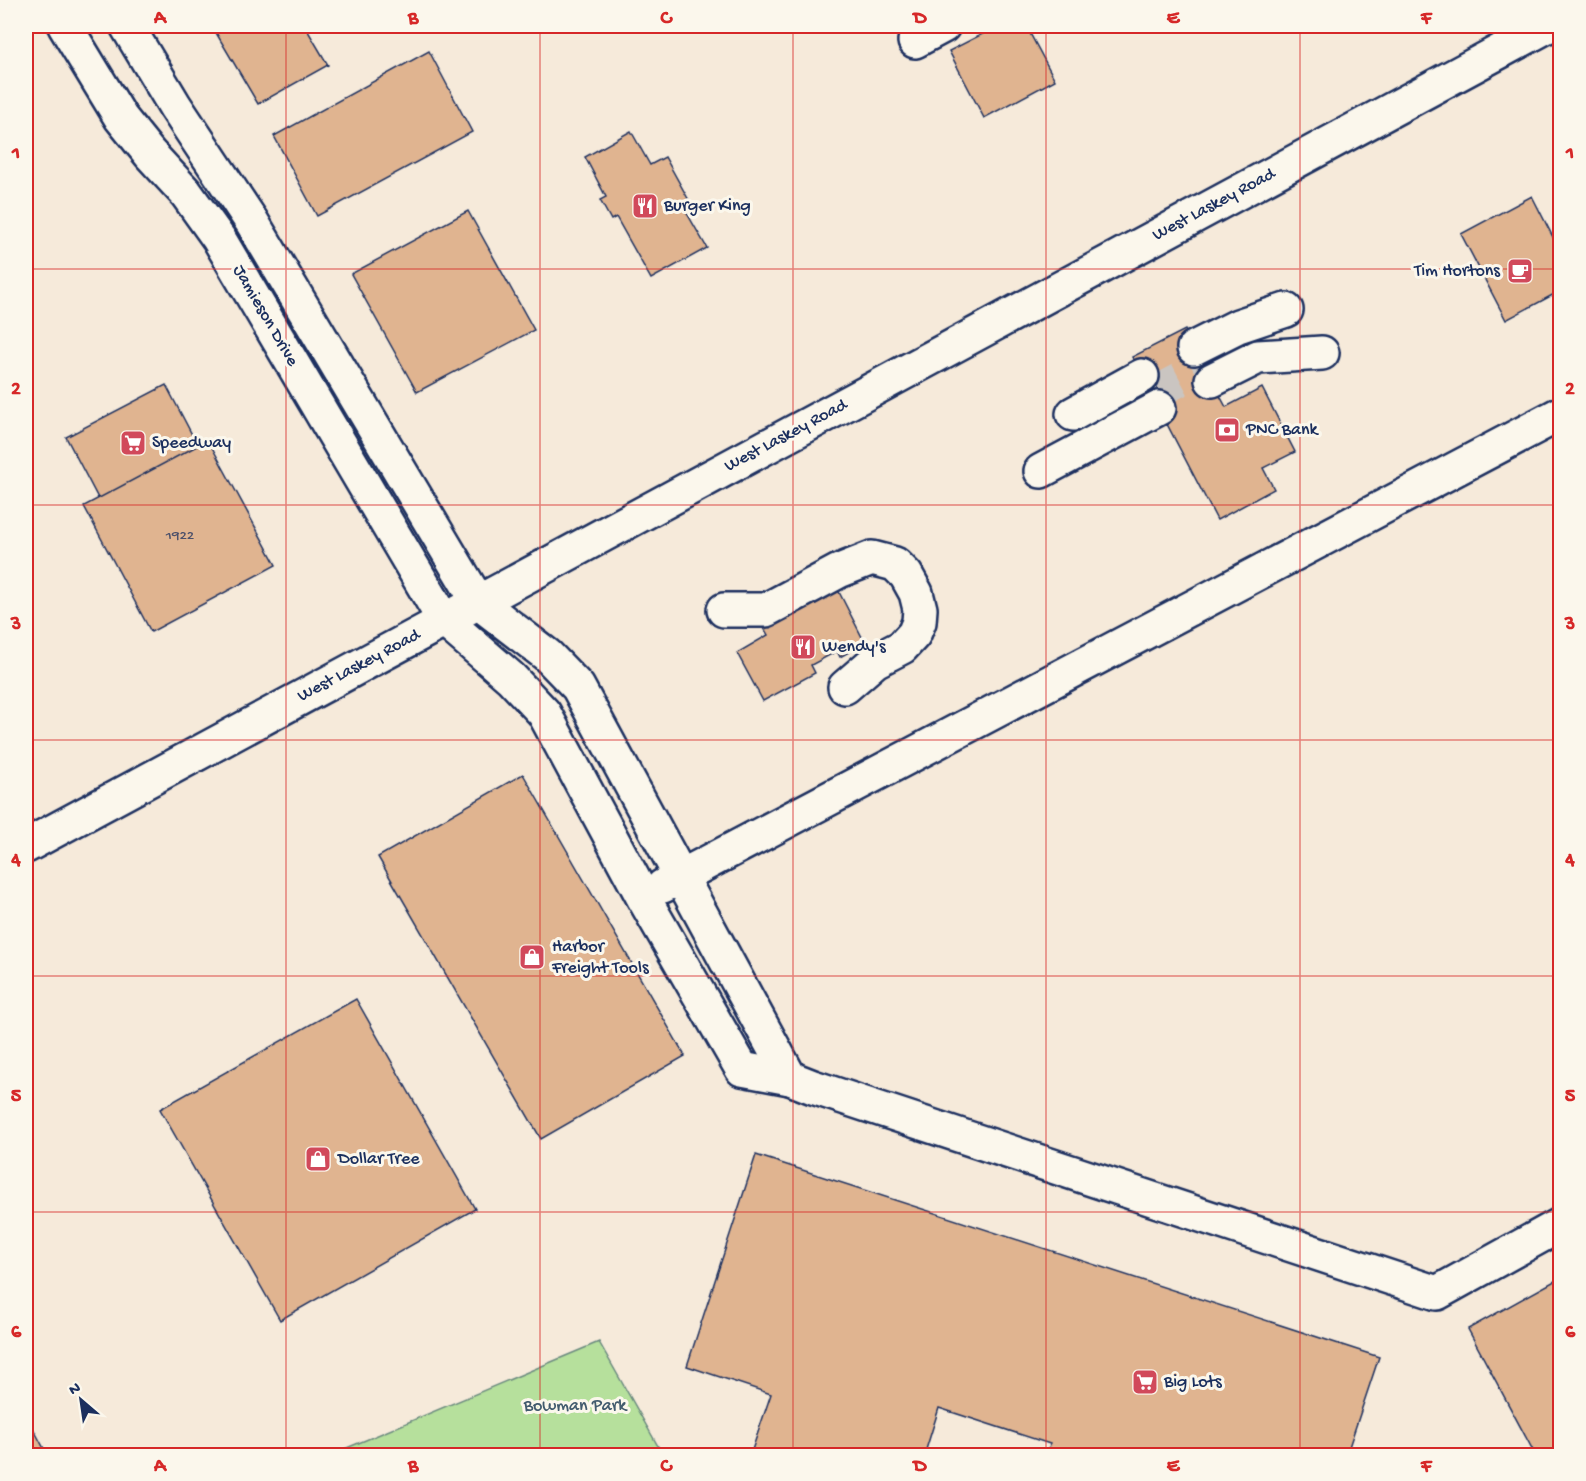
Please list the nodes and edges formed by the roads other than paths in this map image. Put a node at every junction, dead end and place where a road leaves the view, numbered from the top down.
1 (65, 26) edge
2 (127, 26) edge
3 (1547, 26) edge
4 (1286, 309) dead end
5 (1317, 344) dead end
6 (1073, 414) dead end
7 (1560, 414) edge
8 (1048, 458) dead end
9 (478, 602) junction
10 (724, 610) dead end
11 (444, 620) junction
12 (845, 687) dead end
13 (26, 846) edge
14 (681, 876) junction
15 (643, 897) junction
16 (790, 1078) junction
17 (1560, 1225) edge

1 - 11 main road, Jamieson Drive
2 - 9 main road, Jamieson Drive
3 - 9 main road, West Laskey Road
4 - 5 main road
6 - 8 main road
7 - 14 main road
9 - 11 main road, West Laskey Road
9 - 14 main road
10 - 12 main road
11 - 13 main road, West Laskey Road
11 - 15 main road, Jamieson Drive
14 - 15 main road
14 - 16 main road
15 - 16 main road, Jamieson Drive
16 - 17 main road

